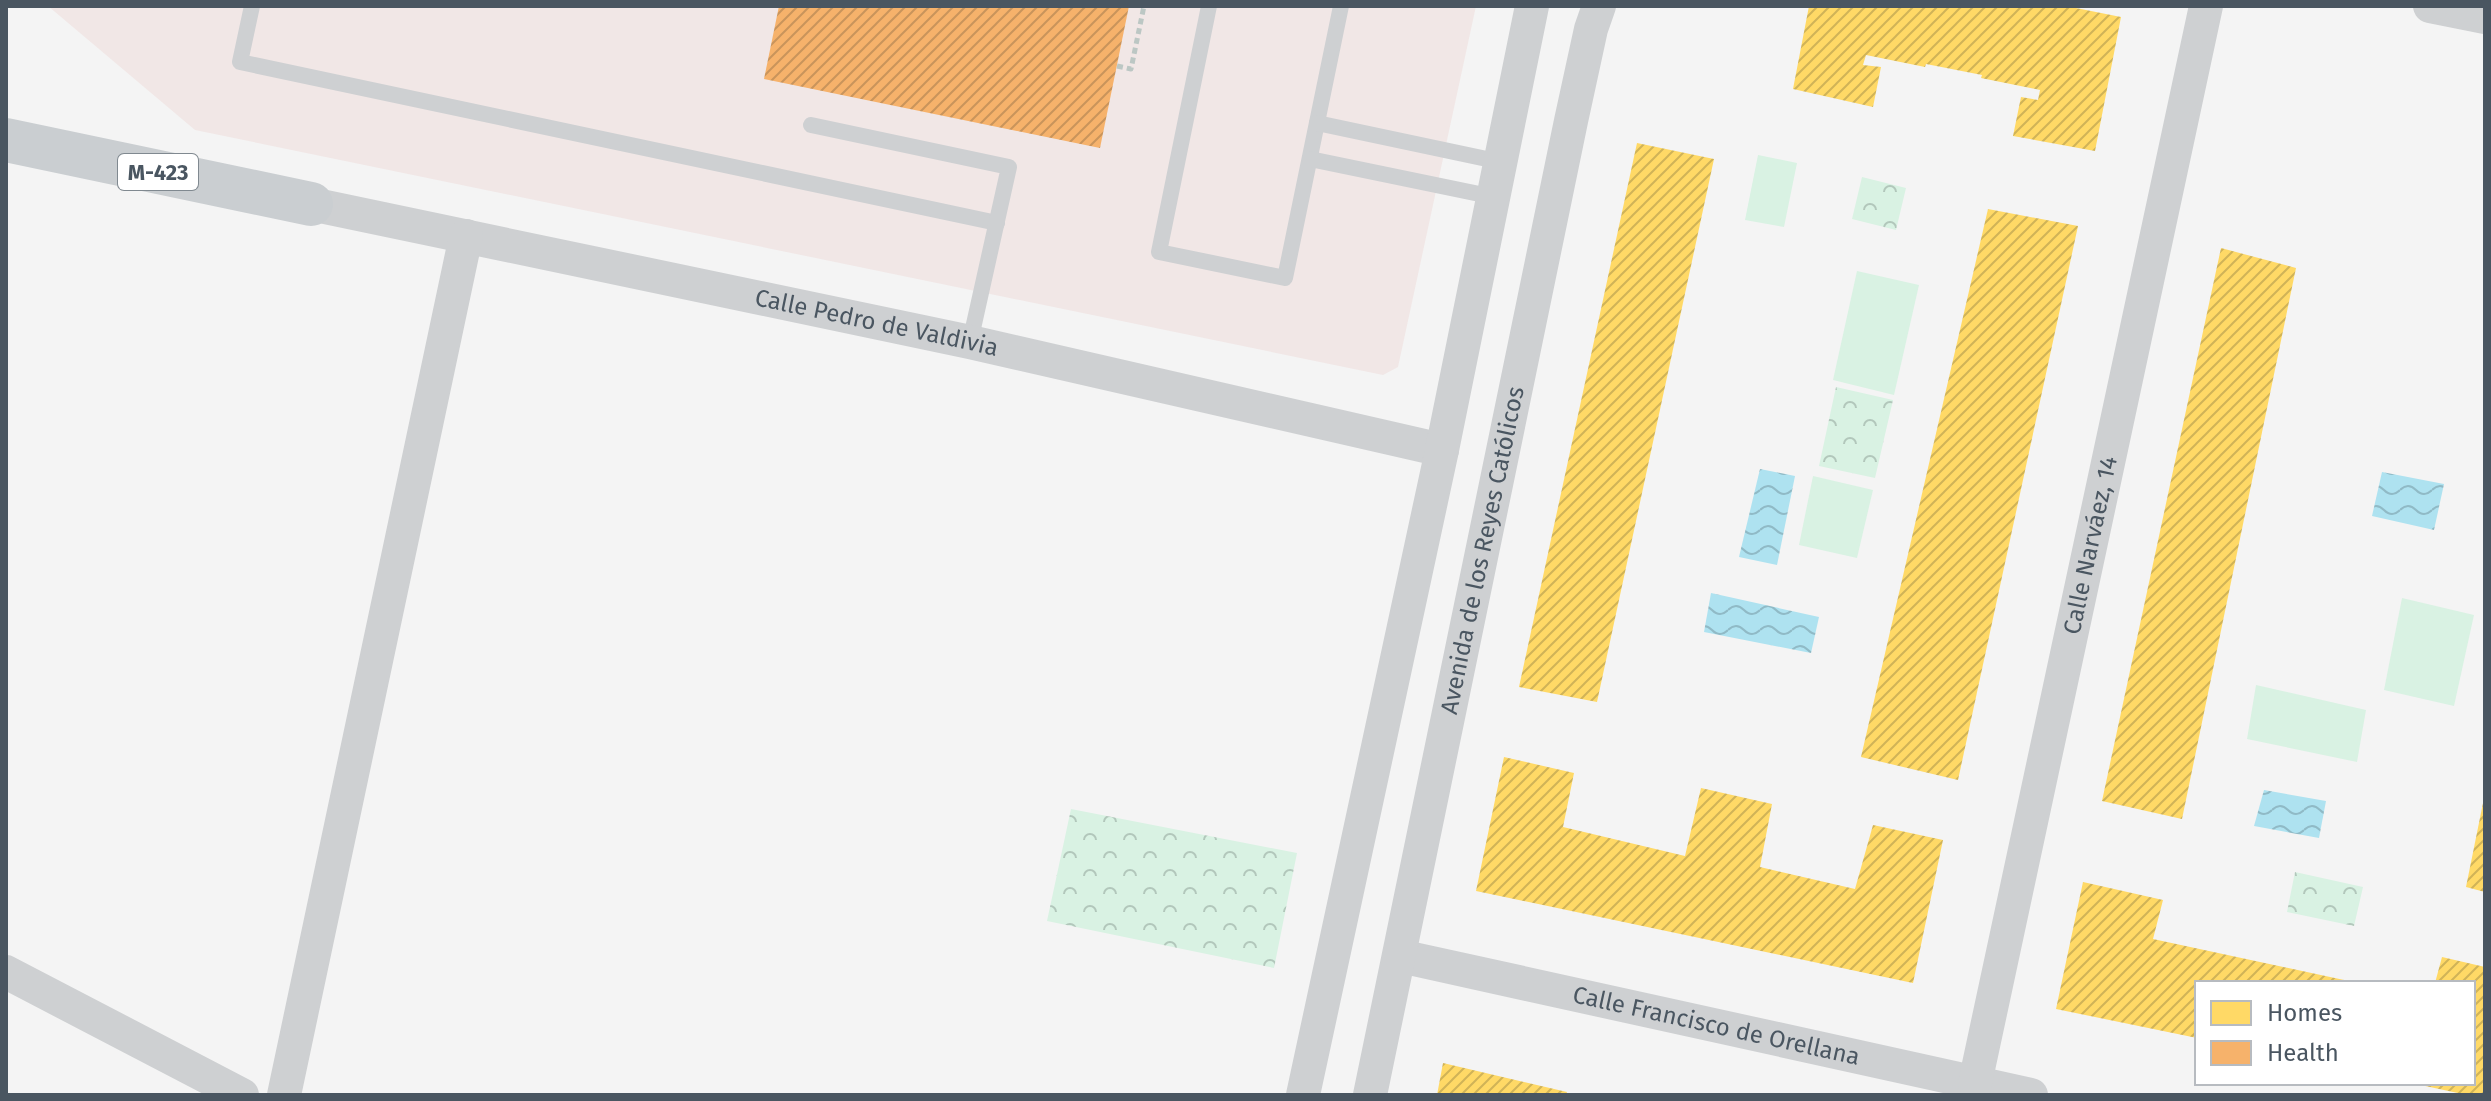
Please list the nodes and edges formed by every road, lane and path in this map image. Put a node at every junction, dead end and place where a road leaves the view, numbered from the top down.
1 (252, 6) edge
2 (1144, 6) edge
3 (1209, 6) edge
4 (1341, 6) edge
5 (1532, 6) edge
6 (1599, 6) edge
7 (2206, 6) edge
8 (2430, 6) edge
9 (2485, 17) edge
10 (1117, 66) dead end
11 (1317, 123) junction
12 (811, 125) dead end
13 (6, 140) edge
14 (1310, 159) junction
15 (1501, 162) junction
16 (1494, 197) junction
17 (311, 204) joint
18 (997, 223) junction
19 (466, 236) junction
20 (970, 342) junction
21 (1442, 450) junction
22 (1400, 956) junction
23 (6, 972) edge
24 (1975, 1083) junction
25 (242, 1095) edge
26 (284, 1095) edge
27 (1303, 1095) edge
28 (1370, 1095) edge
29 (2031, 1095) edge

1 - 18 lane
2 - 10 path
3 - 14 lane
4 - 11 lane
5 - 15 street
6 - 22 street, Avenida de los Reyes Católicos
7 - 24 street, Calle Narváez, 14
8 - 9 street
11 - 14 lane
11 - 15 lane
12 - 18 lane
13 - 17 main road, M-423
14 - 16 lane
15 - 16 street
16 - 21 street
17 - 19 street, Calle Pedro de Valdivia
18 - 20 lane
19 - 20 street, Calle Pedro de Valdivia
19 - 26 street
20 - 21 street, Calle Pedro de Valdivia
21 - 27 street
22 - 24 street, Calle Francisco de Orellana
22 - 28 street, Avenida de los Reyes Católicos
23 - 25 street
24 - 29 street, Calle Francisco de Orellana

